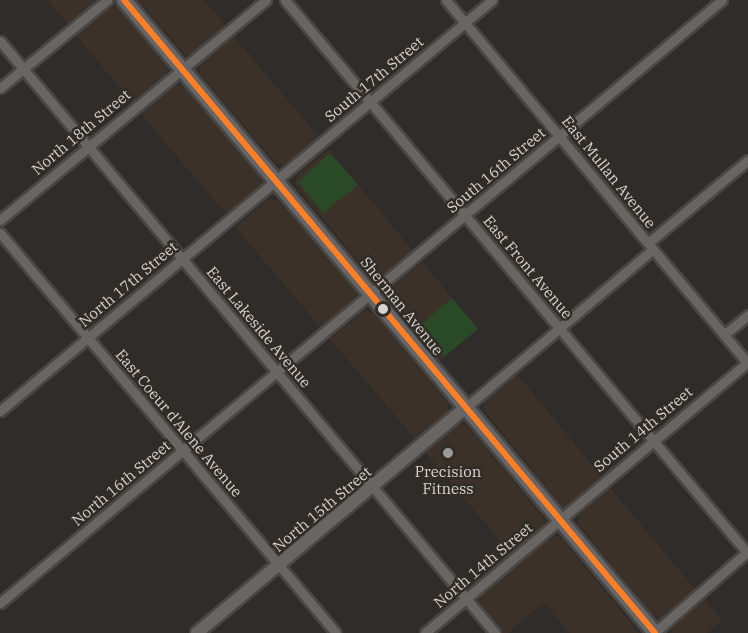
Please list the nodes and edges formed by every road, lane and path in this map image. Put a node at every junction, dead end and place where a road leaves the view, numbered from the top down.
1 (107, 0) edge
2 (124, 0) edge
3 (266, 0) edge
4 (285, 0) edge
5 (446, 0) edge
6 (492, 0) edge
7 (722, 0) edge
8 (465, 22) junction
9 (0, 41) edge
10 (23, 69) junction
11 (183, 69) junction
12 (0, 88) edge
13 (369, 102) junction
14 (560, 135) junction
15 (88, 146) junction
16 (746, 165) edge
17 (276, 181) junction
18 (465, 215) junction
19 (0, 220) edge
20 (0, 232) edge
21 (651, 246) junction
22 (182, 258) junction
23 (371, 294) junction
24 (748, 315) edge
25 (559, 328) junction
26 (724, 335) junction
27 (88, 337) junction
28 (748, 363) edge
29 (277, 373) junction
30 (465, 408) junction
31 (0, 411) edge
32 (652, 442) junction
33 (183, 451) junction
34 (372, 486) junction
35 (560, 520) junction
36 (748, 552) edge
37 (278, 564) junction
38 (466, 599) junction
39 (0, 603) edge
40 (197, 633) edge
41 (336, 633) edge
42 (425, 633) edge
43 (495, 633) edge
44 (654, 633) edge

1 - 10 street
2 - 11 main road, Sherman Avenue
3 - 11 street, North 18th Street
4 - 13 street, East Front Avenue
5 - 8 street, East Mullan Avenue
6 - 8 street, South 17th Street
7 - 14 street, South 16th Street
8 - 13 street, South 17th Street
8 - 14 street, East Mullan Avenue
9 - 10 street, East Lakeside Avenue
10 - 12 street
10 - 15 street, East Lakeside Avenue
11 - 15 street, North 18th Street
11 - 17 main road, Sherman Avenue
13 - 17 street, South 17th Street
13 - 18 street, East Front Avenue
14 - 18 street, South 16th Street
14 - 21 street, East Mullan Avenue
15 - 19 street, North 18th Street
15 - 22 street, East Lakeside Avenue
16 - 21 street
17 - 22 street, North 17th Street
17 - 23 main road, Sherman Avenue
18 - 23 street, South 16th Street
18 - 25 street, East Front Avenue
20 - 27 street, East Coeur d'Alene Avenue
21 - 25 street
21 - 26 street, East Mullan Avenue
22 - 27 street, North 17th Street
22 - 29 street, East Lakeside Avenue
23 - 29 street, North 16th Street
23 - 30 main road, Sherman Avenue
24 - 26 street
25 - 30 street
25 - 32 street, East Front Avenue
26 - 28 street, East Mullan Avenue
27 - 31 street, North 17th Street
27 - 33 street, East Coeur d'Alene Avenue
28 - 32 street, South 14th Street
29 - 33 street, North 16th Street
29 - 34 street, East Lakeside Avenue
30 - 34 main road, North 15th Street
30 - 35 main road, Sherman Avenue
32 - 35 street, South 14th Street
32 - 36 street, East Front Avenue
33 - 37 street, East Coeur d'Alene Avenue
33 - 39 street, North 16th Street
34 - 37 main road, North 15th Street
34 - 38 street, East Lakeside Avenue
35 - 38 street, North 14th Street
35 - 44 main road, Sherman Avenue
36 - 44 street
37 - 40 main road, North 15th Street
37 - 41 street, East Coeur d'Alene Avenue
38 - 42 street, North 14th Street
38 - 43 street, East Lakeside Avenue

